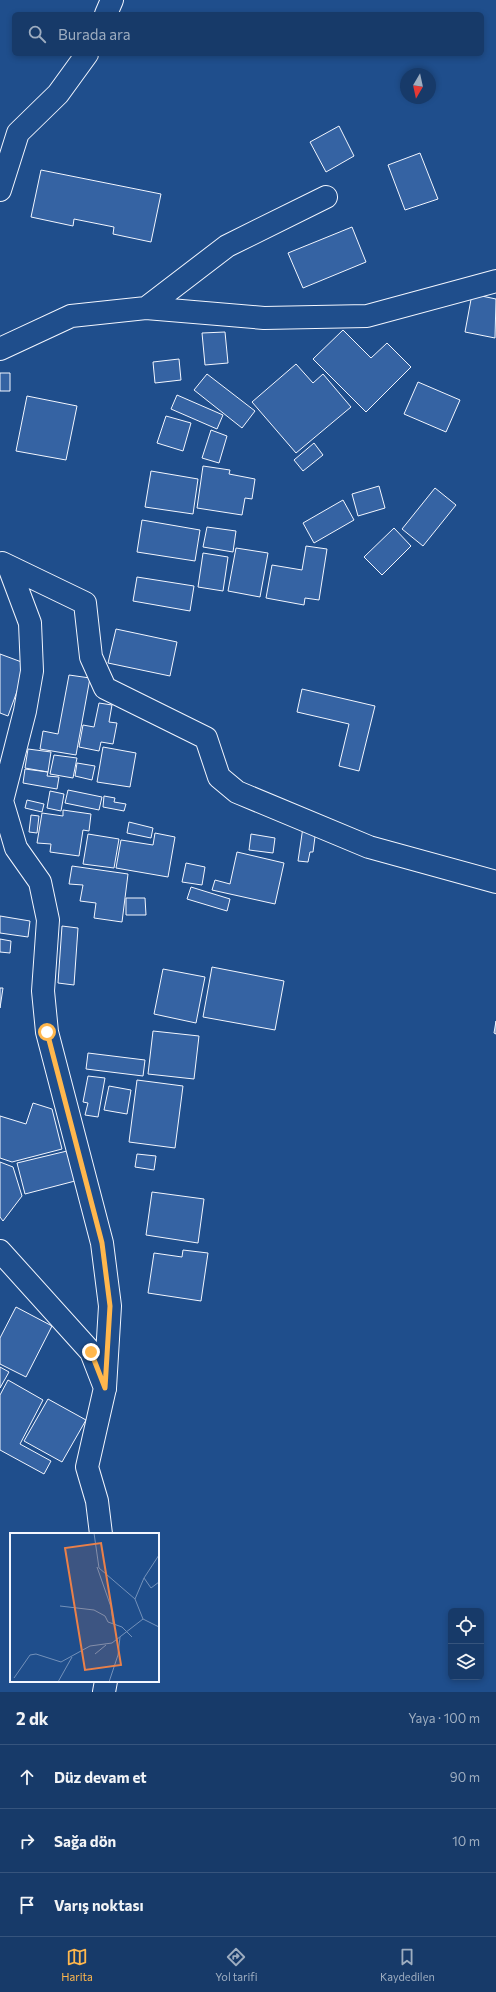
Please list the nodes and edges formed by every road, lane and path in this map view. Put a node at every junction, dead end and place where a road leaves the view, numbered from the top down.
1 (112, 0) edge
2 (107, 12) edge
3 (86, 56) edge
4 (0, 190) edge
5 (326, 197) dead end
6 (496, 281) edge
7 (146, 308) junction
8 (0, 349) edge
9 (5, 564) edge
10 (496, 882) edge
11 (0, 1251) edge
12 (105, 1388) junction
13 (101, 1533) edge
14 (106, 1682) edge
15 (104, 1692) edge

1 - 2 street
3 - 4 street
5 - 7 street
6 - 7 street
7 - 8 street
9 - 10 street
9 - 12 street
11 - 12 street
12 - 13 street
14 - 15 street

